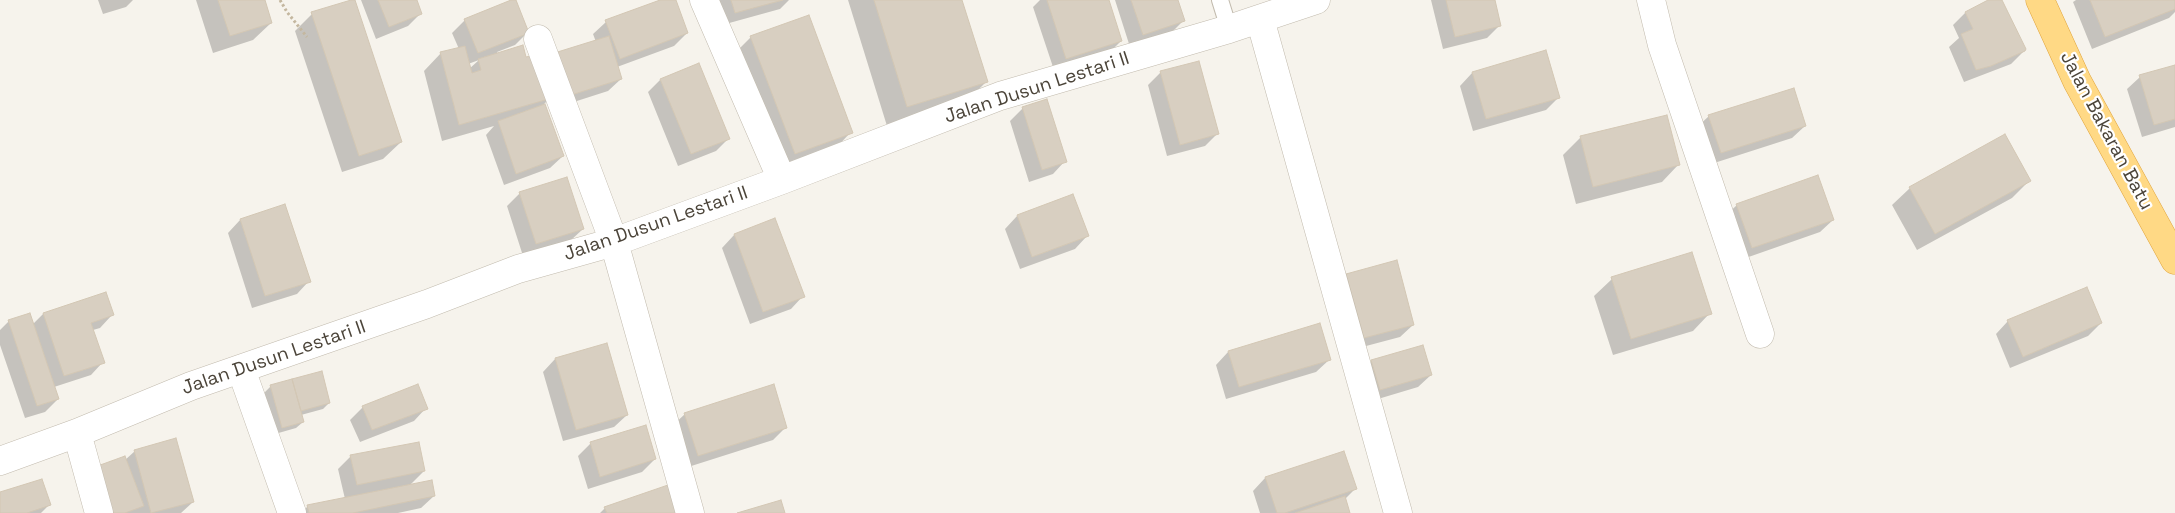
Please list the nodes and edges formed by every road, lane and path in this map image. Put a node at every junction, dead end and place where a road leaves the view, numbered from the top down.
1 (280, 0) edge
2 (704, 0) edge
3 (1220, 0) edge
4 (1316, 0) edge
5 (1651, 0) edge
6 (2040, 0) edge
7 (1260, 19) junction
8 (1229, 29) junction
9 (307, 37) dead end
10 (538, 39) dead end
11 (782, 180) junction
12 (614, 242) junction
13 (2175, 260) edge
14 (1760, 334) dead end
15 (241, 369) junction
16 (78, 433) junction
17 (0, 461) edge
18 (99, 513) edge
19 (292, 513) edge
20 (690, 513) edge
21 (1398, 513) edge

1 - 9 path
2 - 11 street
3 - 8 lane
4 - 7 street, Jalan Dusun Lestari II
5 - 14 street
6 - 13 highway, Jalan Bakaran Batu
7 - 8 street, Jalan Dusun Lestari II
7 - 21 street
8 - 11 street, Jalan Dusun Lestari II
10 - 12 street
11 - 12 street, Jalan Dusun Lestari II
12 - 15 street, Jalan Dusun Lestari II
12 - 20 street
15 - 16 street, Jalan Dusun Lestari II
15 - 19 street
16 - 17 street, Jalan Dusun Lestari II
16 - 18 street

